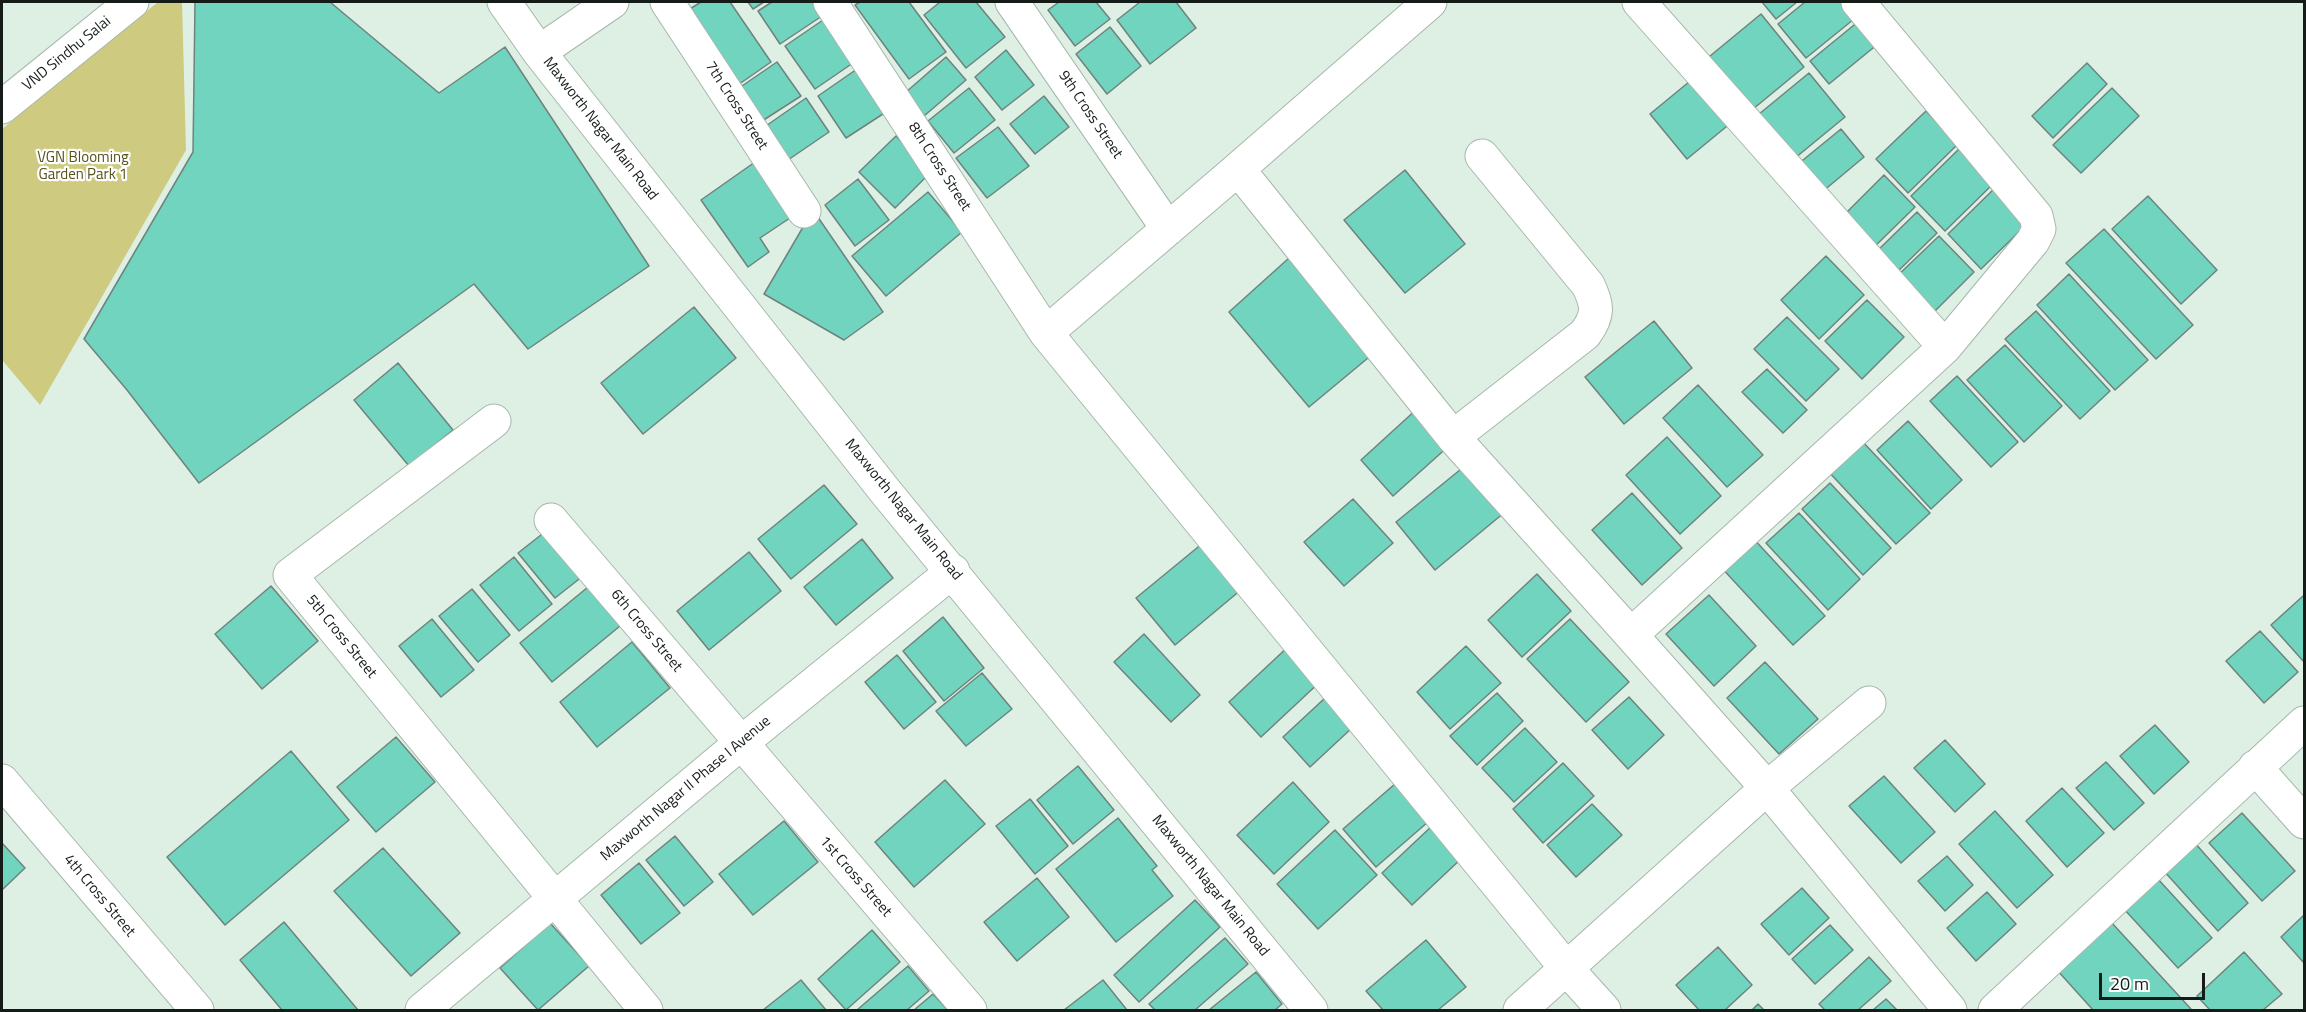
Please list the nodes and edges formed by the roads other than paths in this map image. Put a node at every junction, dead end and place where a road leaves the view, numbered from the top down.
1 (132, 2) edge
2 (504, 2) edge
3 (612, 2) edge
4 (667, 2) edge
5 (830, 2) edge
6 (1012, 2) edge
7 (1639, 2) edge
8 (1858, 2) edge
9 (1412, 7) edge
10 (539, 52) junction
11 (2, 107) edge
12 (1482, 156) dead end
13 (1238, 169) junction
14 (804, 211) dead end
15 (1168, 229) junction
16 (1046, 333) junction
17 (1945, 347) junction
18 (494, 421) dead end
19 (1453, 437) junction
20 (551, 520) dead end
21 (953, 571) junction
22 (1631, 635) junction
23 (1869, 703) dead end
24 (2304, 723) edge
25 (741, 743) junction
26 (2255, 768) junction
27 (2, 781) edge
28 (1767, 788) junction
29 (2304, 822) edge
30 (554, 898) junction
31 (1567, 969) junction
32 (197, 1011) edge
33 (422, 1011) edge
34 (646, 1011) edge
35 (970, 1011) edge
36 (1311, 1011) edge
37 (1520, 1011) edge
38 (1604, 1011) edge
39 (1950, 1011) edge
40 (1995, 1011) edge

1 - 11 street, VND Sindhu Salai
2 - 10 street, Maxworth Nagar Main Road
3 - 10 street
4 - 14 street, 7th Cross Street
5 - 16 street, 8th Cross Street
6 - 15 street, 9th Cross Street
7 - 17 street
8 - 17 street
9 - 13 street
10 - 21 street, Maxworth Nagar Main Road
12 - 19 street
13 - 15 street
13 - 19 street
15 - 16 street
16 - 31 street, 8th Cross Street
17 - 22 street
18 - 30 street, 5th Cross Street
19 - 22 street
20 - 25 street, 6th Cross Street
21 - 25 street, Maxworth Nagar II Phase I Avenue
21 - 36 street, Maxworth Nagar Main Road
22 - 28 street
23 - 28 street
24 - 26 street
25 - 30 street, Maxworth Nagar II Phase I Avenue
25 - 35 street, 1st Cross Street
26 - 29 street
26 - 40 street
27 - 32 street, 4th Cross Street
28 - 31 street
28 - 39 street
30 - 33 street, Maxworth Nagar II Phase I Avenue
30 - 34 street
31 - 37 street
31 - 38 street, 8th Cross Street

